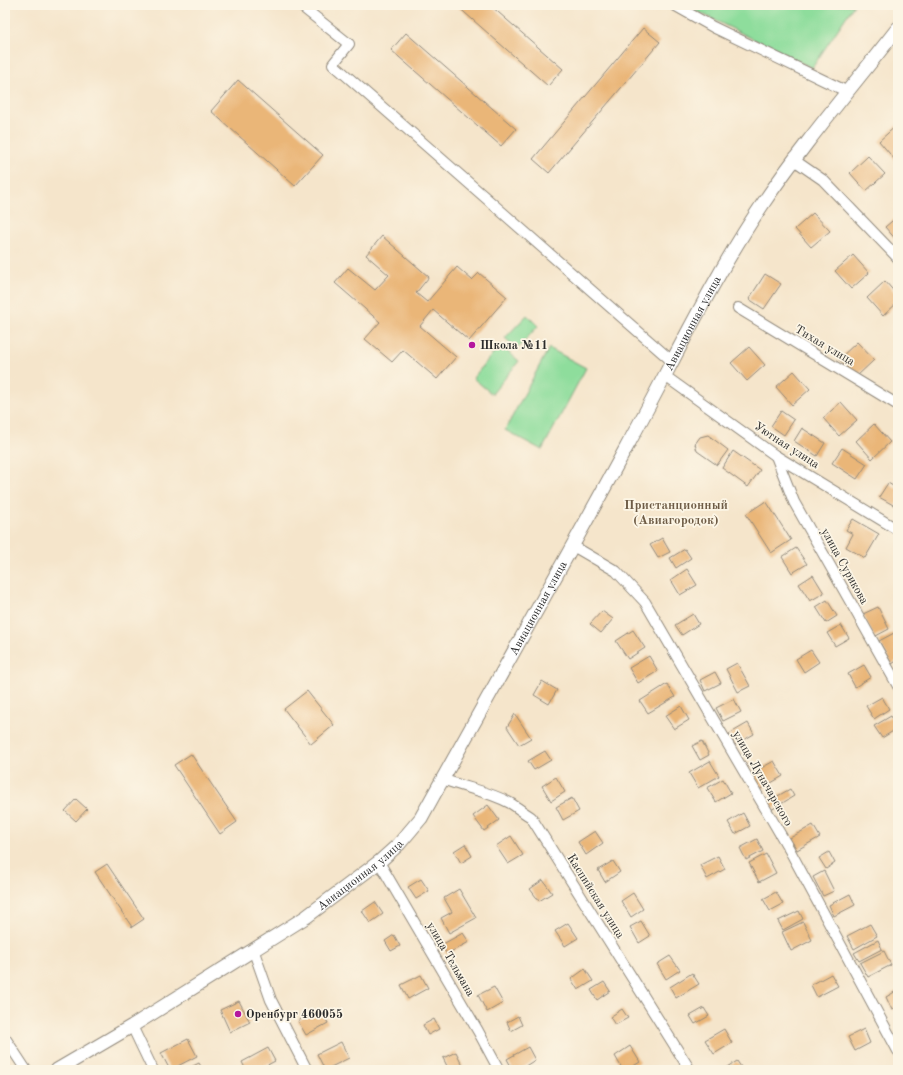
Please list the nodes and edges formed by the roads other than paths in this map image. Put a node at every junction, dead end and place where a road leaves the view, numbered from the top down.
1 (300, 5) edge
2 (674, 5) edge
3 (898, 28) edge
4 (848, 92) junction
5 (794, 160) junction
6 (898, 258) edge
7 (738, 308) dead end
8 (673, 362) junction
9 (665, 376) junction
10 (898, 405) edge
11 (776, 456) junction
12 (898, 530) edge
13 (573, 546) junction
14 (898, 686) edge
15 (442, 779) junction
16 (379, 862) junction
17 (253, 949) junction
18 (132, 1026) junction
19 (5, 1038) edge
20 (898, 1051) edge
21 (26, 1070) edge
22 (57, 1070) edge
23 (153, 1070) edge
24 (307, 1070) edge
25 (499, 1070) edge
26 (690, 1070) edge

1 - 8 street
2 - 4 street
3 - 4 street, Авиационная улица
4 - 5 street, Авиационная улица
5 - 6 street
5 - 8 street, Авиационная улица
7 - 10 street, Тихая улица
8 - 9 street, Авиационная улица
9 - 11 street, Уютная улица
9 - 13 street, Авиационная улица
11 - 12 street, Уютная улица
11 - 14 street, улица Сурикова
13 - 15 street, Авиационная улица
13 - 20 street, улица Луначарского
15 - 16 street, Авиационная улица
15 - 26 street, Каспийская улица
16 - 17 street, Авиационная улица
16 - 25 street, улица Тельмана
17 - 18 street, Авиационная улица
17 - 24 street
18 - 22 street, Авиационная улица
18 - 23 street
19 - 21 street

